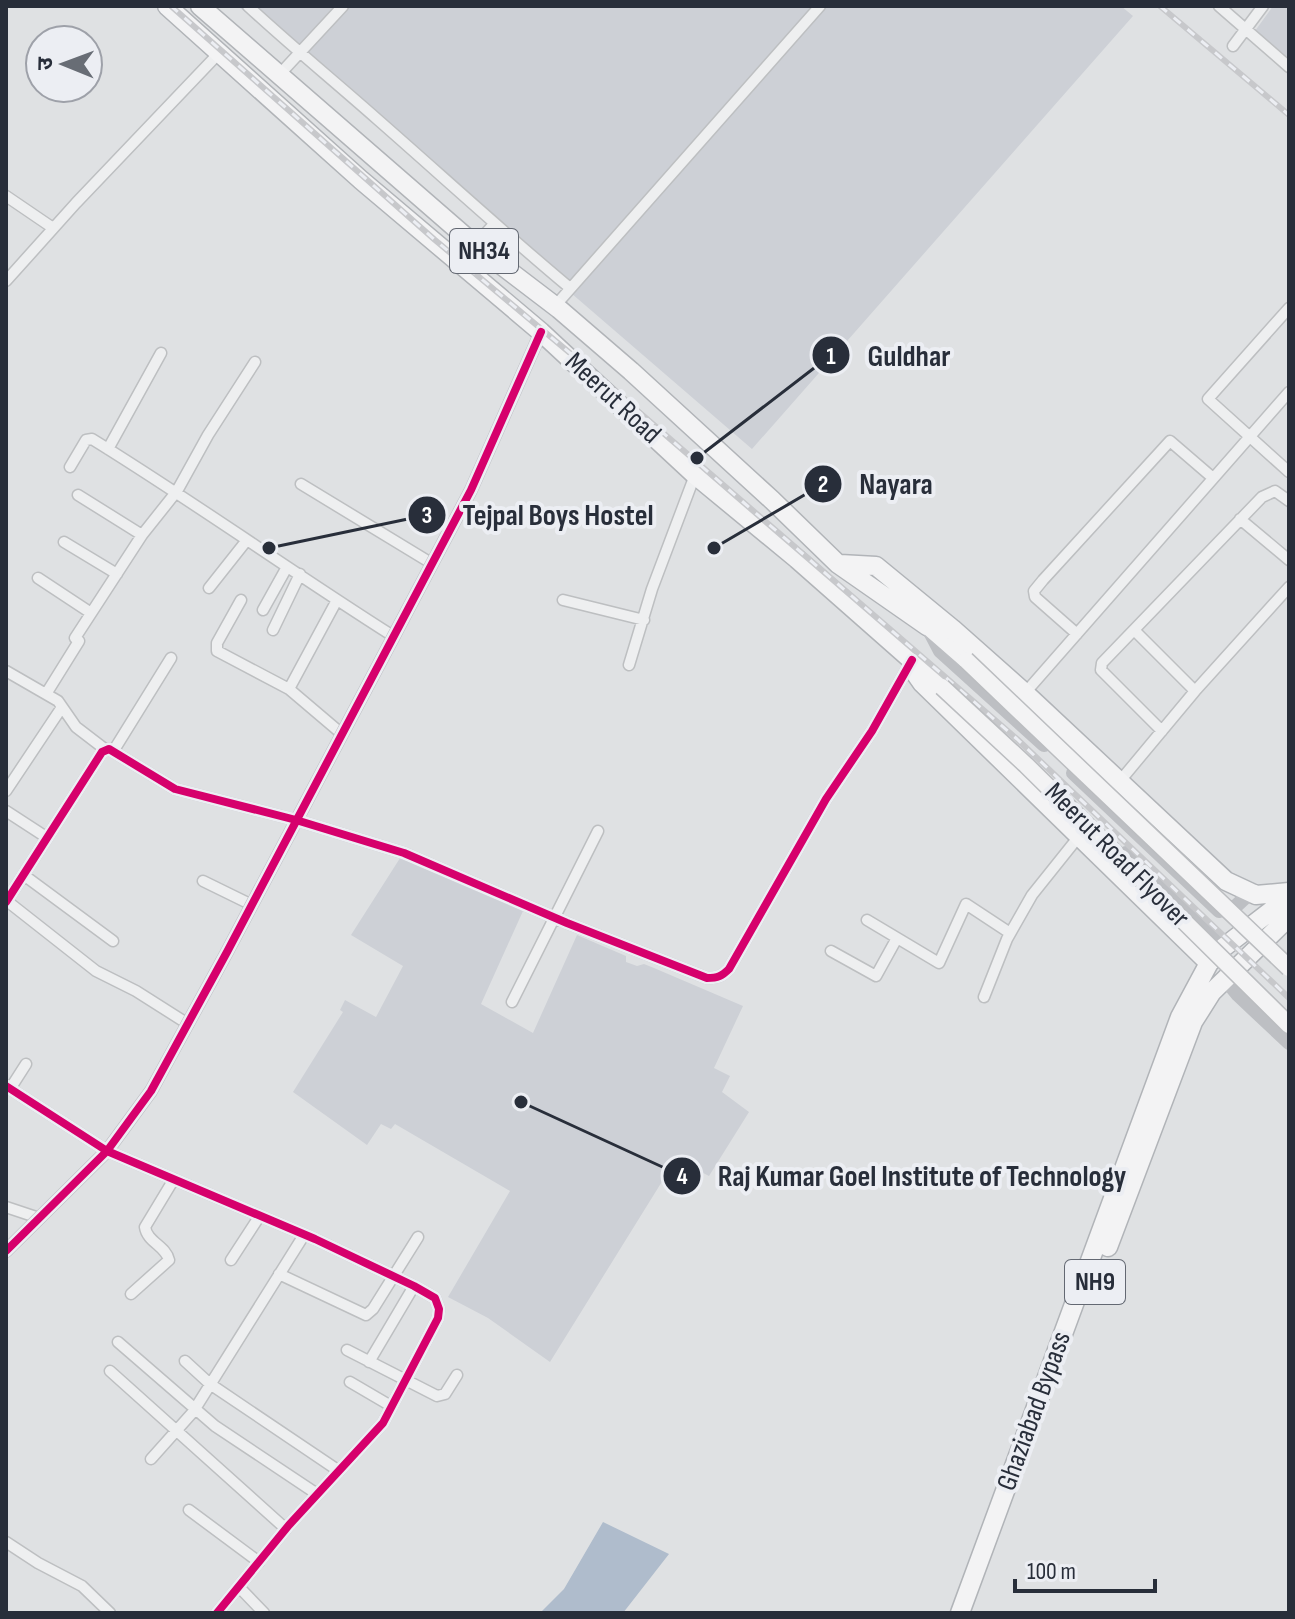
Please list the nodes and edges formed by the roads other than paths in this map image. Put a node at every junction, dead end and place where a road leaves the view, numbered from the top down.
1 (167, 6) edge
2 (200, 6) edge
3 (248, 6) edge
4 (343, 6) edge
5 (820, 6) edge
6 (1219, 6) edge
7 (1263, 6) edge
8 (1246, 29) junction
9 (1233, 46) dead end
10 (220, 52) junction
11 (299, 54) junction
12 (1289, 67) edge
13 (279, 75) junction
14 (6, 196) edge
15 (494, 224) junction
16 (53, 228) junction
17 (475, 245) junction
18 (6, 281) edge
19 (570, 288) junction
20 (555, 306) junction
21 (1289, 308) edge
22 (541, 332) junction
23 (161, 353) dead end
24 (255, 362) dead end
25 (1289, 392) edge
26 (1249, 438) junction
27 (108, 449) junction
28 (70, 467) dead end
29 (1289, 472) edge
30 (695, 475) junction
31 (1213, 478) junction
32 (301, 484) dead end
33 (177, 491) junction
34 (78, 495) dead end
35 (1289, 501) edge
36 (1240, 519) junction
37 (142, 535) junction
38 (247, 540) junction
39 (64, 542) dead end
40 (1289, 560) edge
41 (431, 563) junction
42 (838, 564) junction
43 (287, 567) junction
44 (117, 574) junction
45 (300, 574) junction
46 (38, 578) dead end
47 (824, 583) junction
48 (1289, 587) edge
49 (209, 588) dead end
50 (241, 600) dead end
51 (337, 600) junction
52 (563, 600) dead end
53 (263, 610) dead end
54 (91, 613) junction
55 (644, 620) junction
56 (927, 626) junction
57 (273, 630) dead end
58 (954, 630) junction
59 (1134, 630) junction
60 (1077, 634) junction
61 (393, 636) junction
62 (171, 658) dead end
63 (913, 662) junction
64 (629, 665) dead end
65 (6, 671) edge
66 (289, 689) junction
67 (1195, 691) junction
68 (1025, 693) junction
69 (46, 694) junction
70 (62, 707) junction
71 (1162, 731) junction
72 (342, 734) junction
73 (110, 750) junction
74 (1120, 781) junction
75 (6, 791) edge
76 (6, 811) edge
77 (296, 820) junction
78 (598, 831) dead end
79 (1080, 835) junction
80 (46, 837) junction
81 (25, 876) junction
82 (203, 881) dead end
83 (1250, 893) junction
84 (1289, 895) edge
85 (6, 901) edge
86 (252, 905) junction
87 (555, 917) junction
88 (867, 920) dead end
89 (1198, 922) junction
90 (1286, 928) edge
91 (1010, 933) junction
92 (897, 938) junction
93 (1184, 940) junction
94 (113, 941) dead end
95 (1224, 947) junction
96 (831, 951) dead end
97 (1209, 963) junction
98 (1289, 970) edge
99 (1289, 978) edge
100 (1225, 979) junction
101 (984, 997) dead end
102 (512, 1002) dead end
103 (188, 1024) junction
104 (1289, 1025) edge
105 (1289, 1043) edge
106 (26, 1064) dead end
107 (8, 1087) edge
108 (107, 1151) junction
109 (174, 1179) junction
110 (6, 1207) edge
111 (259, 1217) junction
112 (39, 1218) junction
113 (304, 1235) junction
114 (418, 1237) dead end
115 (6, 1251) edge
116 (231, 1260) dead end
117 (279, 1274) junction
118 (394, 1277) junction
119 (414, 1286) junction
120 (131, 1294) dead end
121 (118, 1342) dead end
122 (347, 1350) dead end
123 (185, 1361) dead end
124 (369, 1362) junction
125 (110, 1371) dead end
126 (457, 1375) dead end
127 (404, 1381) junction
128 (350, 1382) dead end
129 (210, 1384) junction
130 (391, 1406) junction
131 (194, 1410) junction
132 (176, 1431) junction
133 (151, 1459) dead end
134 (339, 1471) junction
135 (317, 1494) junction
136 (189, 1510) dead end
137 (286, 1529) junction
138 (6, 1542) edge
139 (259, 1562) junction
140 (239, 1587) junction
141 (968, 1607) edge
142 (219, 1612) edge
143 (110, 1613) edge
144 (264, 1613) edge

1 - 10 highway, Meerut Road / NH34
2 - 13 highway, Meerut Road / NH34
3 - 11 street
4 - 11 street
5 - 19 street
6 - 8 street
7 - 8 street
8 - 9 street
8 - 12 street
10 - 16 street
10 - 22 highway, Meerut Road / NH34
11 - 13 street
11 - 15 street
13 - 17 highway, Meerut Road / NH34
14 - 16 street
15 - 17 street
15 - 19 street
16 - 18 street
17 - 20 highway, Meerut Road / NH34
19 - 20 street
20 - 42 highway, Meerut Road / NH34
21 - 26 street
22 - 30 highway, Meerut Road / NH34
22 - 41 street
23 - 27 street
24 - 33 street
25 - 26 street
26 - 29 street
26 - 31 street
27 - 28 street
27 - 33 street
30 - 47 highway, Meerut Road / NH34
30 - 55 street
31 - 60 street
31 - 60 street
32 - 41 street
33 - 37 street
33 - 38 street
34 - 37 street
35 - 36 street
36 - 40 street
36 - 59 street
37 - 44 street
38 - 43 street
38 - 49 street
39 - 44 street
41 - 61 street
42 - 47 highway
42 - 56 highway, Meerut Road / NH34
42 - 58 highway
43 - 45 street
43 - 53 street
44 - 54 street
45 - 51 street
45 - 57 street
46 - 54 street
47 - 63 highway, Meerut Road / NH34
48 - 67 street
50 - 66 street
51 - 61 street
51 - 66 street
52 - 55 street
54 - 69 street
55 - 64 street
56 - 58 highway
56 - 83 street
56 - 98 main road, Meerut Road Flyover / NH34, bridge
58 - 68 highway
59 - 67 street
59 - 71 street
60 - 68 street
61 - 72 street
62 - 73 street
63 - 79 highway, Meerut Road
63 - 87 street
63 - 89 street
63 - 104 main road, Meerut Road Flyover / NH34, bridge
65 - 69 street
66 - 72 street
67 - 71 street
68 - 74 highway
69 - 70 street
70 - 73 street
70 - 75 street
71 - 74 street
72 - 77 street
73 - 77 street
73 - 80 street
74 - 83 highway
76 - 80 street
77 - 86 street
77 - 87 street
78 - 87 street
79 - 91 street
79 - 93 highway, Meerut Road
80 - 81 street
81 - 85 street
81 - 94 street
82 - 86 street
83 - 84 highway
84 - 95 highway, NH9
85 - 103 street
86 - 103 street
87 - 102 street
88 - 92 street
89 - 93 highway
89 - 95 street
90 - 100 highway, Ghaziabad Bypass / NH9
91 - 92 street
91 - 101 street
92 - 96 street
93 - 97 highway, Meerut Road
95 - 97 highway, Ghaziabad Bypass / NH9
97 - 141 highway, Ghaziabad Bypass / NH9
98 - 99 street
100 - 105 street
100 - 141 highway, Ghaziabad Bypass / NH9
103 - 108 street
106 - 107 street
107 - 108 street
108 - 109 street
108 - 112 street
109 - 111 street
109 - 120 street
110 - 112 street
111 - 113 street
111 - 116 street
112 - 115 street
113 - 117 street
113 - 118 street
114 - 118 street
117 - 118 street
117 - 129 street
118 - 119 street
119 - 124 street
119 - 127 street
121 - 131 street
122 - 124 street
123 - 129 street
124 - 127 street
125 - 132 street
126 - 127 street
127 - 130 street
128 - 130 street
129 - 131 street
129 - 134 street
130 - 134 street
131 - 132 street
131 - 135 street
132 - 133 street
132 - 137 street
134 - 135 street
135 - 137 street
136 - 139 street
137 - 139 street
138 - 143 street
139 - 140 street
140 - 142 street
140 - 144 street

